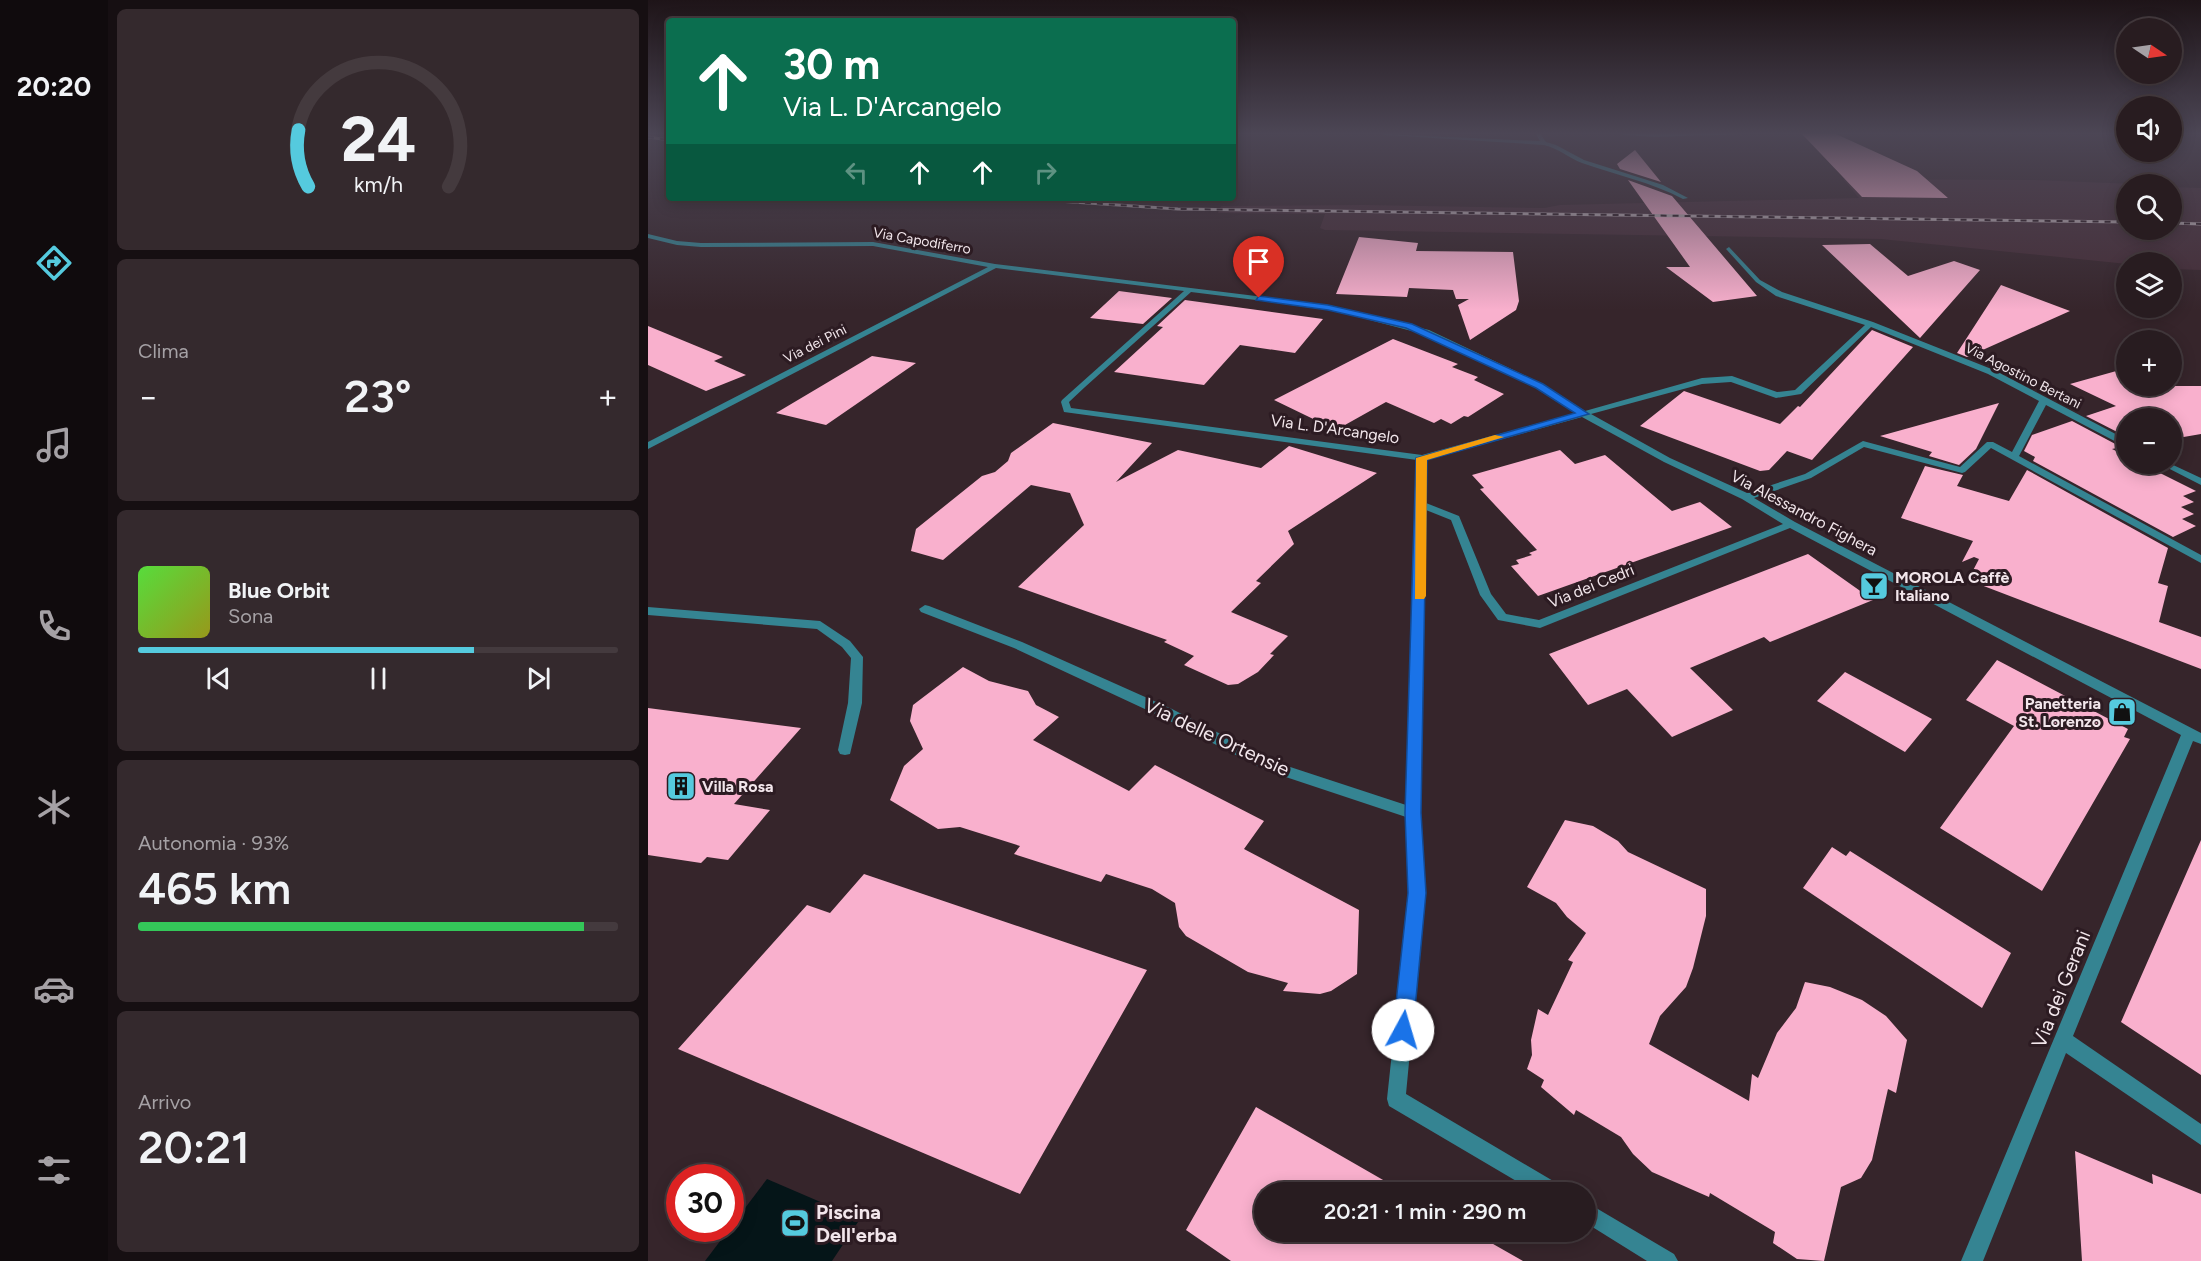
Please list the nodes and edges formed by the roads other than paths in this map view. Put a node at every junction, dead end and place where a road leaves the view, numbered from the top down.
1 (1675, 193) edge
2 (1686, 198) dead end
3 (648, 236) edge
4 (1730, 249) dead end
5 (995, 266) junction
6 (1191, 289) junction
7 (1870, 324) junction
8 (2043, 402) junction
9 (1584, 414) junction
10 (2116, 438) edge
11 (648, 446) edge
12 (2014, 457) junction
13 (1422, 458) junction
14 (2182, 472) edge
15 (2201, 482) edge
16 (1746, 497) junction
17 (1423, 505) junction
18 (1791, 524) junction
19 (2201, 560) edge
20 (925, 609) dead end
21 (648, 611) edge
22 (2195, 736) edge
23 (845, 750) dead end
24 (1413, 813) junction
25 (2063, 1040) junction
26 (2201, 1135) edge
27 (1536, 1182) edge
28 (1596, 1218) edge
29 (1667, 1261) edge
30 (1972, 1261) edge

1 - 2 street
3 - 5 street, Via Capodiferro
4 - 7 street, Via Agostino Bertani
5 - 6 street, Via Capodiferro
5 - 11 street, Via dei Pini
6 - 9 street, Via Alessandro Fighera
6 - 13 street, Via L. D'Arcangelo
7 - 8 street, Via Agostino Bertani
7 - 9 street
8 - 10 street, Via Agostino Bertani
8 - 12 street
9 - 13 street
9 - 16 street, Via Alessandro Fighera
12 - 16 street
12 - 19 street
13 - 17 street
14 - 15 street
16 - 18 street, Via Alessandro Fighera
17 - 18 street, Via dei Cedri
17 - 24 street
18 - 22 street, Via Alessandro Fighera
20 - 24 street, Via delle Ortensie
21 - 23 street
22 - 25 street, Via dei Gerani
24 - 27 street
25 - 26 street
25 - 30 street, Via dei Gerani
28 - 29 street

